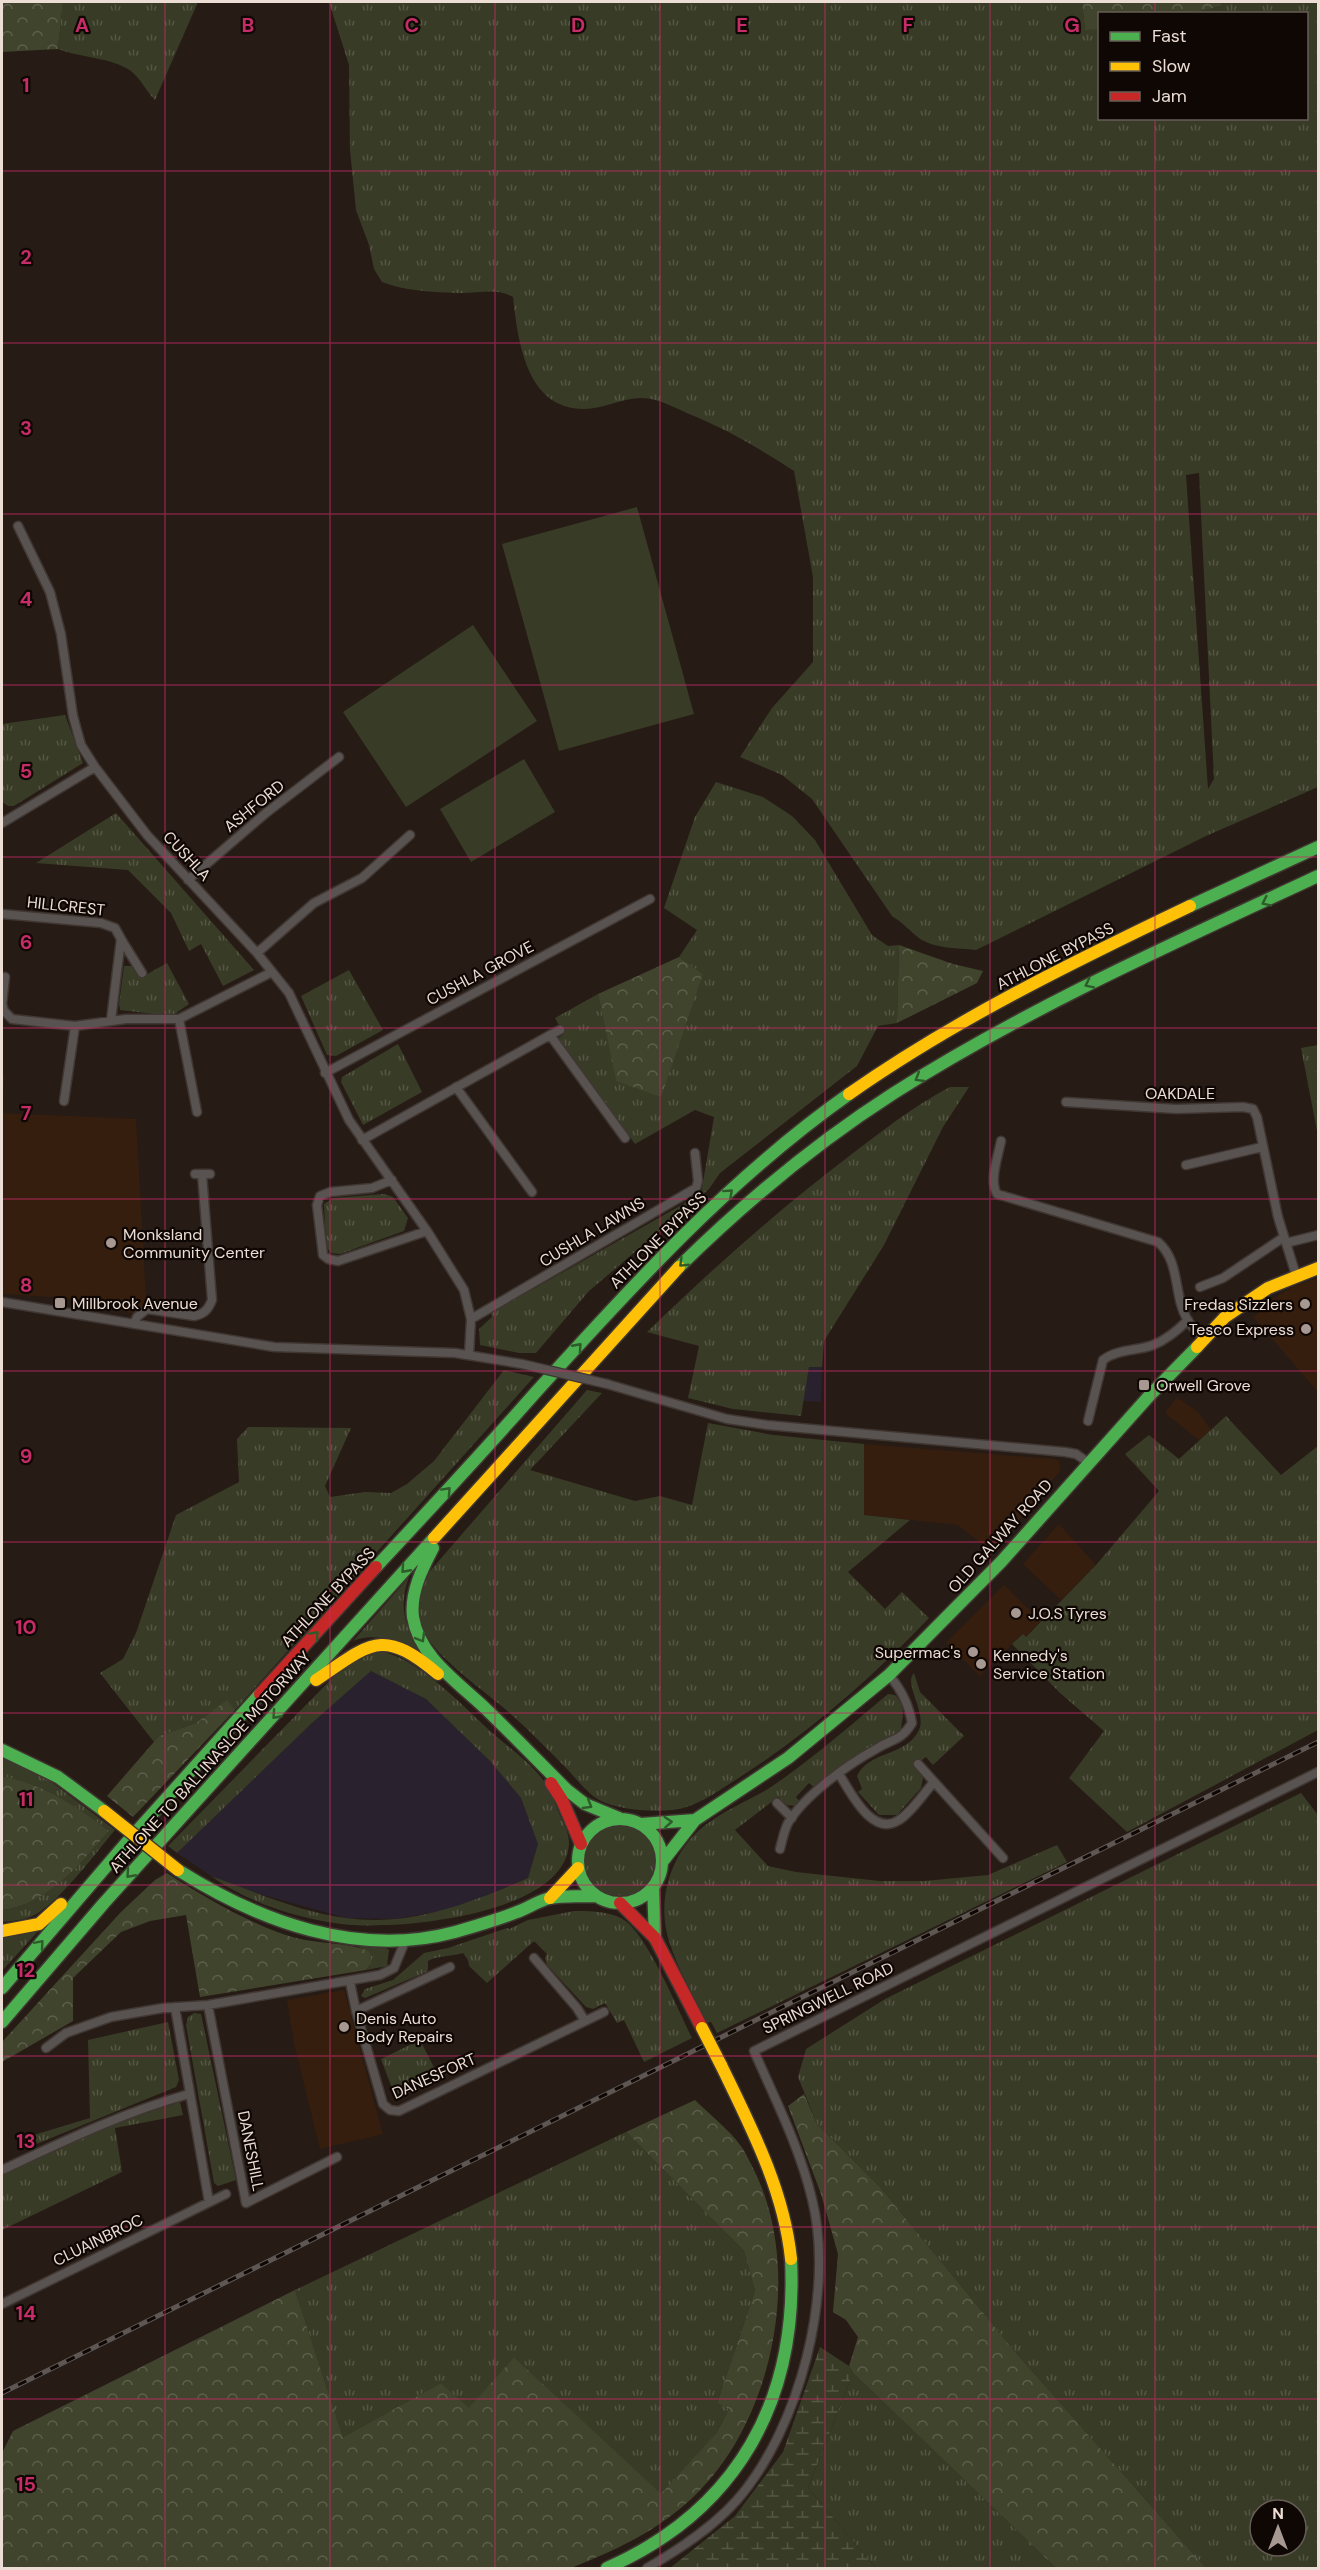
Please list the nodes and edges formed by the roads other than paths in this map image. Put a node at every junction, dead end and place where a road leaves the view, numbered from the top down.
1 (18, 526) dead end
2 (339, 757) dead end
3 (94, 767) junction
4 (2, 823) edge
5 (410, 835) dead end
6 (1318, 847) edge
7 (1318, 876) edge
8 (188, 880) junction
9 (650, 898) dead end
10 (2, 914) edge
11 (121, 939) junction
12 (257, 953) junction
13 (272, 972) junction
14 (142, 973) dead end
15 (5, 977) dead end
16 (179, 1019) junction
17 (111, 1020) junction
18 (75, 1026) junction
19 (560, 1030) dead end
20 (550, 1035) junction
21 (325, 1073) junction
22 (456, 1087) junction
23 (64, 1101) dead end
24 (1066, 1102) dead end
25 (197, 1112) dead end
26 (625, 1138) dead end
27 (362, 1140) junction
28 (1001, 1141) dead end
29 (1262, 1147) junction
30 (695, 1153) dead end
31 (1186, 1165) dead end
32 (203, 1174) dead end
33 (392, 1180) junction
34 (532, 1192) dead end
35 (428, 1231) junction
36 (1318, 1235) edge
37 (1285, 1240) junction
38 (1318, 1268) edge
39 (1296, 1275) junction
40 (1200, 1287) dead end
41 (2, 1302) edge
42 (471, 1319) junction
43 (1188, 1320) junction
44 (134, 1323) junction
45 (1203, 1337) junction
46 (469, 1355) junction
47 (1088, 1421) dead end
48 (1089, 1463) junction
49 (445, 1526) junction
50 (889, 1675) junction
51 (296, 1693) junction
52 (2, 1750) edge
53 (918, 1764) dead end
54 (1318, 1772) edge
55 (839, 1774) junction
56 (934, 1782) junction
57 (777, 1803) dead end
58 (148, 1817) junction
59 (619, 1818) junction
60 (792, 1818) junction
61 (695, 1820) junction
62 (641, 1824) junction
63 (581, 1844) junction
64 (780, 1850) dead end
65 (1003, 1858) dead end
66 (663, 1861) junction
67 (578, 1868) junction
68 (653, 1887) junction
69 (597, 1896) junction
70 (550, 1898) junction
71 (620, 1903) junction
72 (2, 1931) edge
73 (655, 1938) junction
74 (406, 1939) junction
75 (534, 1958) dead end
76 (450, 1967) dead end
77 (350, 1982) junction
78 (2, 1988) edge
79 (208, 2005) junction
80 (175, 2007) junction
81 (356, 2011) junction
82 (604, 2012) dead end
83 (585, 2021) junction
84 (2, 2022) edge
85 (46, 2048) dead end
86 (189, 2094) junction
87 (337, 2157) dead end
88 (2, 2170) edge
89 (226, 2194) dead end
90 (208, 2202) junction
91 (2, 2304) edge
92 (607, 2568) edge
93 (647, 2568) edge

1 - 3 street, CUSHLA
2 - 8 street, ASHFORD
3 - 4 street
3 - 8 street, CUSHLA
5 - 12 street
58 -> 6 main road, ATHLONE BYPASS
7 -> 49 main road, ATHLONE BYPASS
8 - 12 street, CUSHLA
9 - 21 street, CUSHLA GROVE
10 - 11 street, HILLCREST
11 - 14 street, HILLCREST
11 - 17 street
12 - 13 street, CUSHLA
13 - 16 street
13 - 21 street, CUSHLA
15 - 18 street
16 - 17 street
16 - 25 street
17 - 18 street
18 - 23 street
19 - 20 street
20 - 22 street
20 - 26 street
21 - 27 street, CUSHLA
22 - 27 street
22 - 34 street
24 - 29 street, OAKDALE
27 - 33 street, CUSHLA
28 - 43 street
29 - 31 street
29 - 37 street, OAKDALE
30 - 42 street, CUSHLA LAWNS
32 - 44 street
33 - 35 street, CUSHLA
33 - 35 street
35 - 42 street, CUSHLA
36 - 37 street
37 - 39 street, OAKDALE
37 - 40 street
38 - 39 main road, OLD GALWAY ROAD
39 - 45 main road, OLD GALWAY ROAD
41 - 44 street
42 - 46 street, CUSHLA
43 - 45 street
43 - 47 street
44 - 46 street
45 - 48 main road, OLD GALWAY ROAD
46 - 48 street, bridge
48 - 50 main road, OLD GALWAY ROAD
49 -> 51 main road, ATHLONE TO BALLINASLOE MOTORWAY
49 -> 59 main road
50 - 55 street
50 - 61 main road, OLD GALWAY ROAD
51 - 63 main road
51 -> 84 main road, ATHLONE TO BALLINASLOE MOTORWAY
52 - 74 main road, bridge
53 - 56 street
54 - 93 street, SPRINGWELL ROAD
55 - 56 street
55 - 60 street
56 - 65 street
57 - 60 street
58 - 72 main road
78 -> 58 main road, ATHLONE TO BALLINASLOE MOTORWAY
59 - 62 main road
59 - 63 main road
60 - 64 street
62 -> 61 main road
61 - 66 main road
62 - 66 main road
63 - 67 main road
66 - 68 main road
67 - 69 main road
67 - 70 main road
68 - 71 main road
68 - 73 main road
69 - 70 main road
69 - 71 main road
70 - 74 main road
71 - 73 main road
73 - 92 main road, bridge
74 - 77 street
75 - 83 street
76 - 81 street
77 - 79 street
77 - 81 street, DANESFORT
79 - 80 street
79 - 87 street, DANESHILL
80 - 85 street
80 - 86 street
81 - 83 street, DANESFORT
82 - 83 street, DANESFORT
86 - 88 street
86 - 90 street
89 - 90 street, CLUAINBROC
90 - 91 street, CLUAINBROC

